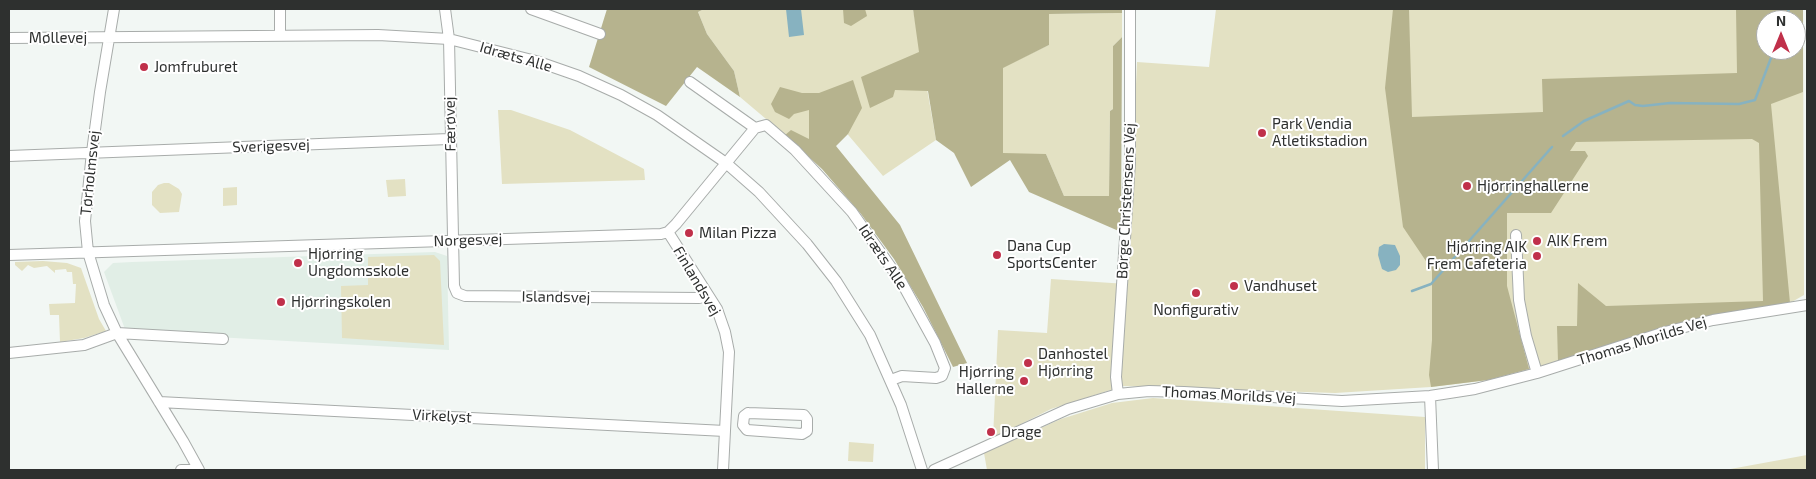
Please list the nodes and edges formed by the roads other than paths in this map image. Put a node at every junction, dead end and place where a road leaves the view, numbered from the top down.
1 (114, 9) edge
2 (280, 9) edge
3 (445, 9) edge
4 (531, 9) edge
5 (1130, 9) edge
6 (600, 34) dead end
7 (280, 35) junction
8 (9, 38) edge
9 (108, 38) junction
10 (449, 40) junction
11 (690, 82) dead end
12 (755, 128) junction
13 (450, 139) junction
14 (92, 152) junction
15 (9, 156) edge
16 (726, 163) junction
17 (668, 232) junction
18 (1516, 235) dead end
19 (453, 240) junction
20 (88, 252) junction
21 (9, 255) edge
22 (708, 296) junction
23 (1807, 305) edge
24 (117, 334) junction
25 (223, 339) dead end
26 (9, 353) edge
27 (1537, 373) junction
28 (891, 380) junction
29 (1118, 394) junction
30 (1430, 396) junction
31 (159, 402) junction
32 (744, 422) junction
33 (725, 426) junction
34 (181, 470) edge
35 (199, 470) edge
36 (723, 470) edge
37 (922, 470) edge
38 (934, 470) edge
39 (1433, 470) edge

1 - 9 street, Tørholmsvej
2 - 7 street
3 - 10 street, Færøvej
4 - 6 street
5 - 29 street, Børge Christensens Vej
7 - 9 street, Idræts Alle
7 - 10 street, Idræts Alle
8 - 9 street, Møllevej
9 - 14 street, Tørholmsvej
10 - 13 street, Færøvej
10 - 16 street, Idræts Alle
11 - 12 street, Idræts Alle
12 - 16 street
12 - 28 street, Idræts Alle
13 - 14 street, Sverigesvej
13 - 19 street, Færøvej
14 - 15 street, Sverigesvej
14 - 20 street, Tørholmsvej
16 - 17 street
16 - 28 street, Idræts Alle
17 - 19 street, Norgesvej
17 - 22 street, Finlandsvej
18 - 27 street
19 - 20 street, Norgesvej
19 - 22 street, Islandsvej
20 - 21 street, Norgesvej
20 - 24 street, Tørholmsvej
22 - 33 street, Finlandsvej
23 - 27 street, Thomas Morilds Vej
24 - 25 street
24 - 26 street
24 - 31 street, Tørholmsvej
27 - 30 street, Thomas Morilds Vej
28 - 37 street, Idræts Alle
29 - 30 street, Thomas Morilds Vej
29 - 38 street, Thomas Morilds Vej
30 - 39 street
31 - 33 street, Virkelyst
31 - 35 street, Tørholmsvej
32 - 32 street
32 - 33 street
33 - 36 street, Finlandsvej
34 - 35 street

